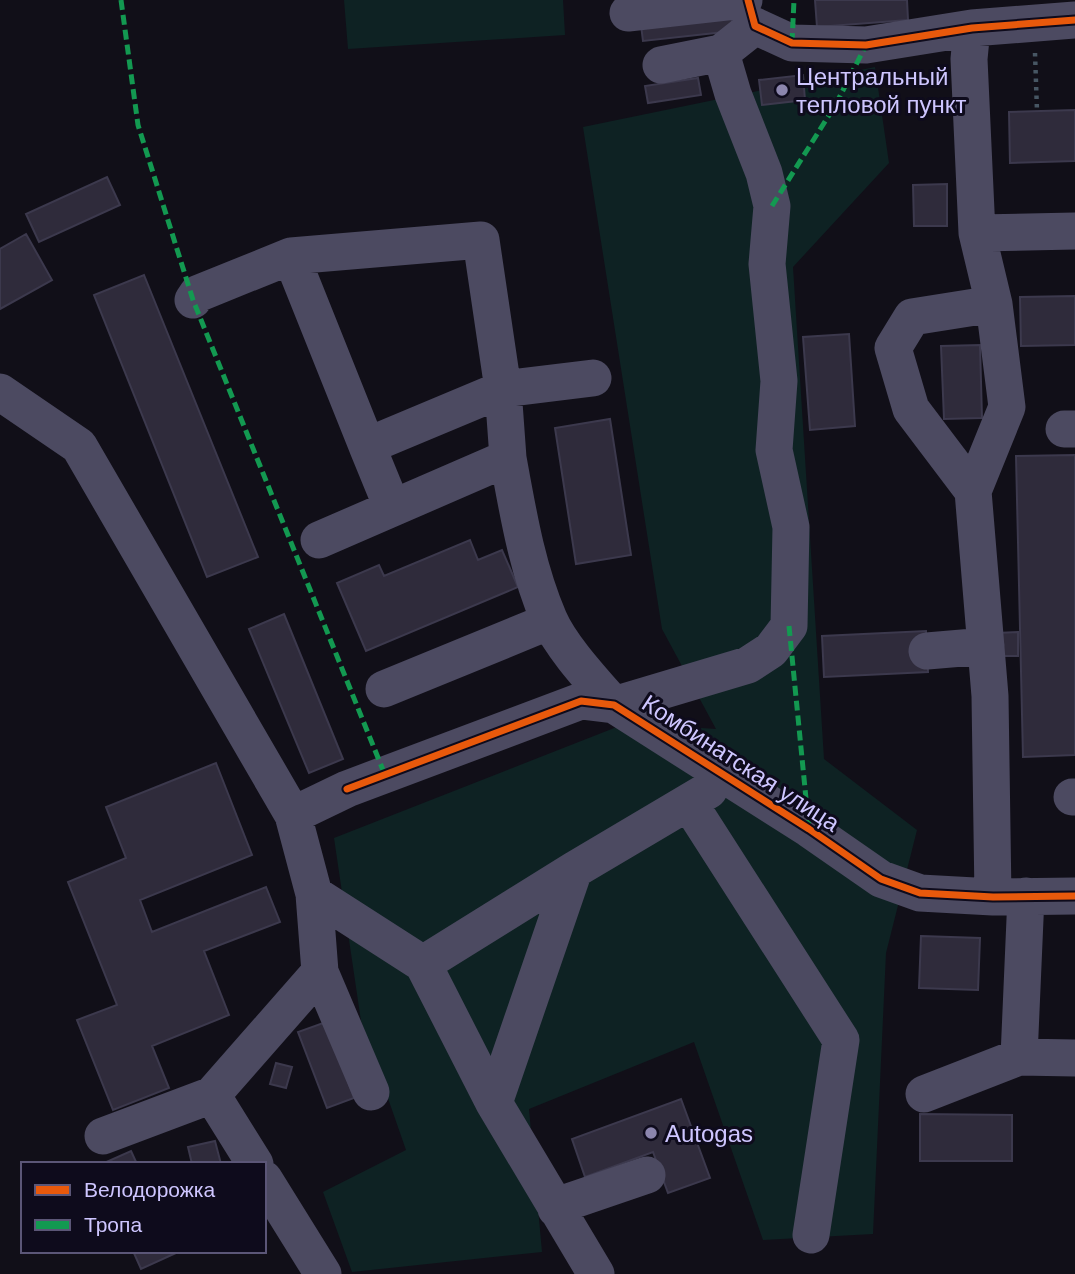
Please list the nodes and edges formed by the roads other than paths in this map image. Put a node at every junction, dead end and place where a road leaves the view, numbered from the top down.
1 (749, 9) edge
2 (628, 13) dead end
3 (1075, 20) edge
4 (972, 28) junction
5 (721, 53) junction
6 (661, 65) dead end
7 (1075, 231) edge
8 (976, 233) junction
9 (291, 256) junction
10 (192, 300) dead end
11 (994, 304) junction
12 (593, 378) dead end
13 (503, 388) junction
14 (0, 392) edge
15 (366, 446) junction
16 (508, 458) junction
17 (973, 491) junction
18 (392, 507) junction
19 (319, 540) dead end
20 (550, 621) junction
21 (986, 646) junction
22 (927, 650) dead end
23 (384, 689) dead end
24 (614, 705) junction
25 (728, 778) junction
26 (688, 803) junction
27 (293, 815) junction
28 (574, 870) junction
29 (314, 894) junction
30 (1009, 897) junction
31 (1075, 897) edge
32 (423, 964) junction
33 (320, 972) junction
34 (1019, 1056) junction
35 (1075, 1058) edge
36 (371, 1092) dead end
37 (924, 1094) dead end
38 (212, 1095) junction
39 (494, 1103) junction
40 (103, 1136) dead end
41 (254, 1162) edge
42 (647, 1175) dead end
43 (266, 1182) edge
44 (556, 1209) junction
45 (811, 1235) dead end
46 (323, 1274) edge
47 (596, 1274) edge

1 - 2 street
1 - 4 street
1 - 5 street
3 - 4 street
4 - 8 street
5 - 6 street
5 - 24 street
7 - 8 street
8 - 11 street
9 - 10 street
9 - 13 street
9 - 15 street
11 - 17 street
11 - 17 street
12 - 13 street
13 - 15 street
13 - 16 street
14 - 27 street
15 - 18 street
16 - 18 street
16 - 20 street
17 - 21 street
18 - 19 street
20 - 23 street
20 - 24 street
21 - 22 street
21 - 30 street
24 - 25 street, Комбинатская улица
24 - 27 street, Комбинатская улица
25 - 26 street
25 - 30 street, Комбинатская улица
26 - 28 street
26 - 45 street
27 - 29 street
28 - 32 street
28 - 39 street
29 - 32 street
29 - 33 street
30 - 31 street, Комбинатская улица
30 - 34 street
32 - 39 street
33 - 36 street
33 - 38 street
34 - 35 street
34 - 37 street
38 - 40 street
38 - 41 street
39 - 44 street
42 - 44 street
43 - 46 street
44 - 47 street

